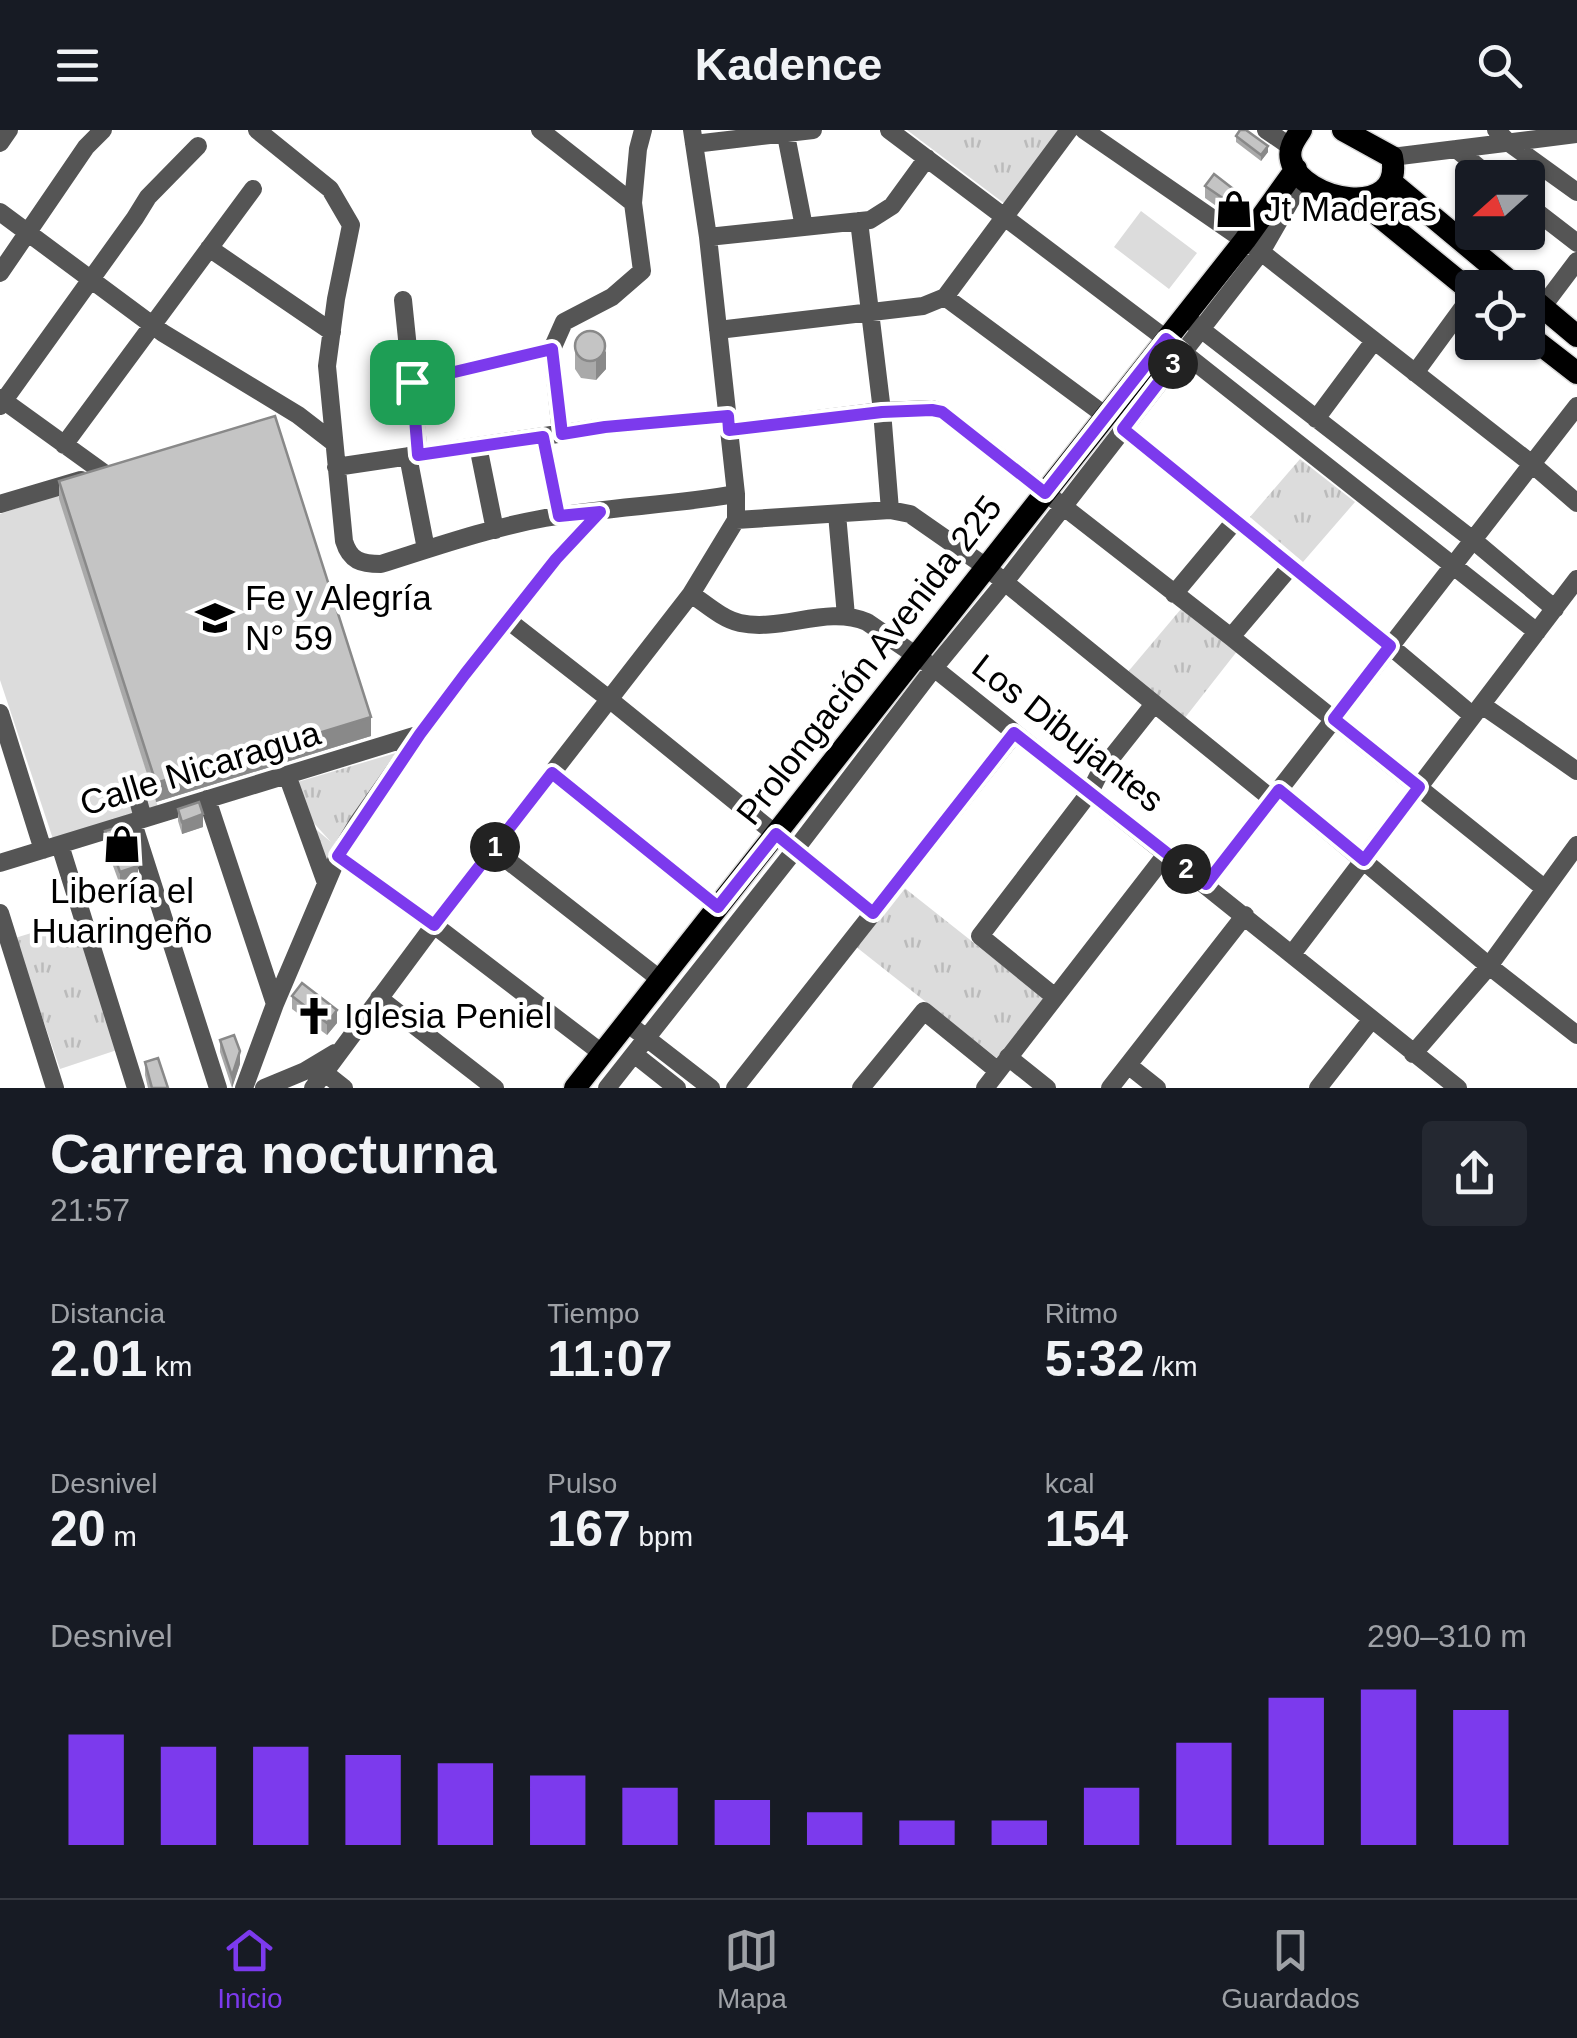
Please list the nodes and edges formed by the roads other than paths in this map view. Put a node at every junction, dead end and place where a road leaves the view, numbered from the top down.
1 (9, 130) edge
2 (103, 130) edge
3 (257, 130) edge
4 (540, 130) edge
5 (643, 130) edge
6 (813, 130) edge
7 (889, 130) edge
8 (1069, 130) edge
9 (1084, 130) edge
10 (1266, 130) edge
11 (1343, 130) edge
12 (786, 132) edge
13 (1577, 134) edge
14 (1502, 136) edge
15 (565, 137) edge
16 (693, 137) edge
17 (0, 143) edge
18 (198, 146) dead end
19 (1294, 149) edge
20 (1456, 150) junction
21 (1392, 157) junction
22 (928, 158) junction
23 (1469, 160) edge
24 (1391, 182) junction
25 (252, 188) dead end
26 (1577, 192) edge
27 (1358, 200) junction
28 (633, 203) junction
29 (0, 212) edge
30 (1006, 217) junction
31 (1545, 218) edge
32 (859, 221) junction
33 (804, 227) junction
34 (28, 234) junction
35 (708, 236) junction
36 (1577, 243) edge
37 (1253, 246) junction
38 (209, 248) junction
39 (1577, 261) edge
40 (1496, 270) edge
41 (0, 273) edge
42 (90, 280) junction
43 (1455, 280) edge
44 (1545, 296) edge
45 (945, 297) junction
46 (403, 300) dead end
47 (868, 313) junction
48 (1455, 318) edge
49 (1545, 318) edge
50 (1193, 323) junction
51 (153, 325) junction
52 (718, 330) junction
53 (332, 332) junction
54 (1577, 336) edge
55 (1374, 341) junction
56 (1174, 345) junction
57 (1545, 348) edge
58 (552, 349) junction
59 (1415, 373) junction
60 (1577, 373) edge
61 (412, 382) junction
62 (1, 402) edge
63 (1577, 406) edge
64 (882, 412) junction
65 (1316, 419) junction
66 (1114, 422) junction
67 (728, 423) junction
68 (552, 435) junction
69 (333, 442) junction
70 (64, 445) junction
71 (478, 446) junction
72 (413, 456) junction
73 (1532, 464) junction
74 (336, 467) junction
75 (736, 494) junction
76 (1053, 499) junction
77 (1577, 503) edge
78 (0, 504) edge
79 (890, 510) junction
80 (600, 512) junction
81 (837, 514) junction
82 (559, 516) junction
83 (736, 520) junction
84 (1235, 521) junction
85 (495, 530) junction
86 (1472, 540) junction
87 (426, 550) junction
88 (1454, 564) junction
89 (1291, 566) junction
90 (995, 575) junction
91 (1577, 579) edge
92 (691, 594) junction
93 (1174, 594) junction
94 (1554, 608) junction
95 (846, 616) junction
96 (508, 621) junction
97 (1537, 632) junction
98 (1231, 637) junction
99 (1390, 646) junction
100 (925, 662) junction
101 (610, 698) junction
102 (1154, 704) junction
103 (1477, 710) junction
104 (0, 713) edge
105 (1334, 719) junction
106 (1014, 733) junction
107 (420, 734) junction
108 (1577, 771) edge
109 (552, 773) junction
110 (287, 774) junction
111 (1419, 787) junction
112 (1090, 792) junction
113 (1276, 794) junction
114 (208, 799) junction
115 (137, 811) junction
116 (776, 834) junction
117 (1577, 845) edge
118 (52, 848) junction
119 (494, 849) junction
120 (795, 850) junction
121 (1166, 853) junction
122 (338, 856) junction
123 (1364, 860) junction
124 (0, 864) edge
125 (326, 883) junction
126 (1206, 884) junction
127 (1544, 888) junction
128 (718, 907) junction
129 (0, 913) edge
130 (873, 913) junction
131 (1244, 915) junction
132 (434, 925) junction
133 (1292, 954) junction
134 (1490, 966) junction
135 (661, 980) junction
136 (1056, 996) junction
137 (379, 998) junction
138 (275, 1004) junction
139 (1372, 1018) junction
140 (626, 1023) junction
141 (1577, 1034) edge
142 (646, 1038) junction
143 (342, 1050) junction
144 (603, 1054) junction
145 (634, 1054) junction
146 (1413, 1054) junction
147 (1003, 1064) junction
148 (1128, 1065) junction
149 (319, 1080) edge
150 (1456, 1087) edge
151 (55, 1088) edge
152 (136, 1088) edge
153 (218, 1088) edge
154 (244, 1088) edge
155 (264, 1088) edge
156 (344, 1088) edge
157 (495, 1088) edge
158 (575, 1088) edge
159 (607, 1088) edge
160 (677, 1088) edge
161 (711, 1088) edge
162 (735, 1088) edge
163 (861, 1088) edge
164 (984, 1088) edge
165 (1047, 1088) edge
166 (1110, 1088) edge
167 (1156, 1088) edge
168 (1318, 1088) edge

1 - 17 street
2 - 34 street
3 - 53 street
4 - 15 street
5 - 28 street
6 - 12 street
7 - 22 street
8 - 30 street
9 - 37 street
10 - 19 street
11 - 21 main road
12 - 16 street
12 - 33 street
13 - 14 street
14 - 20 street
14 - 26 street
15 - 28 street
16 - 35 street
18 - 42 street
19 - 27 main road
19 - 37 main road, Prolongación Avenida 225
20 - 21 street
20 - 23 street
21 - 24 main road
22 - 30 street
22 - 32 street
24 - 27 main road
24 - 40 main road
25 - 38 street
27 - 43 main road
28 - 58 street
29 - 34 street
30 - 45 street
30 - 56 street
31 - 36 street
32 - 33 street
32 - 47 street
33 - 35 street
34 - 41 street
34 - 42 street
35 - 52 street
37 - 50 main road, Prolongación Avenida 225
37 - 55 street
38 - 51 street
38 - 53 street
39 - 44 street
42 - 51 street
42 - 62 street
45 - 47 street
45 - 66 street
46 - 61 street
47 - 52 street
47 - 64 street
48 - 59 street
49 - 54 main road
50 - 56 main road, Prolongación Avenida 225
50 - 65 street
51 - 69 street
51 - 70 street
52 - 67 street
53 - 69 street
55 - 59 street
55 - 65 street
56 - 66 main road, Prolongación Avenida 225
56 - 88 street
57 - 60 main road
58 - 61 street
58 - 68 street
59 - 73 street
61 - 72 street
62 - 70 street
63 - 73 street
64 - 67 street
64 - 76 street
64 - 79 street
65 - 86 street
66 - 76 main road, Prolongación Avenida 225
66 - 84 street
67 - 68 street
67 - 75 street
68 - 71 street
68 - 82 street
69 - 74 street
70 - 78 street
71 - 72 street
71 - 85 street
72 - 74 street
72 - 87 street
73 - 77 street
73 - 86 street
74 - 87 street
75 - 80 street
75 - 83 street
76 - 90 main road, Prolongación Avenida 225
76 - 93 street
79 - 81 street
79 - 90 street
80 - 82 street
80 - 96 street
81 - 83 street
81 - 95 street
82 - 85 street
83 - 92 street
84 - 89 street
84 - 93 street
85 - 87 street
86 - 88 street
86 - 94 street
88 - 97 street
88 - 99 street
89 - 98 street
89 - 99 street
90 - 100 main road, Prolongación Avenida 225
90 - 102 street
91 - 94 street
92 - 95 street
92 - 101 street
93 - 98 street
94 - 97 street
95 - 100 street, Los Dibujantes
96 - 101 street
96 - 107 street
97 - 103 street
98 - 105 street
99 - 103 street
99 - 105 street
100 - 106 street, Los Dibujantes
100 - 116 main road, Prolongación Avenida 225
100 - 120 street, Prolongación Avenida 225
101 - 109 street
101 - 116 street
102 - 112 street
102 - 113 street
103 - 108 street
103 - 111 street
104 - 118 street
105 - 111 street
105 - 113 street
106 - 112 street, Los Dibujantes
106 - 130 street
107 - 110 street, Calle Nicaragua
107 - 122 street
109 - 119 street
109 - 128 street
110 - 114 street, Calle Nicaragua
110 - 125 street
111 - 123 street
111 - 127 street
112 - 121 street, Los Dibujantes
112 - 136 street
113 - 123 street
113 - 126 street
114 - 115 street, Calle Nicaragua
114 - 138 street
115 - 118 street, Calle Nicaragua
115 - 153 street
116 - 120 street
116 - 128 main road, Prolongación Avenida 225
117 - 127 street
118 - 124 street, Calle Nicaragua
118 - 152 street
119 - 132 street
119 - 135 street
120 - 130 street
120 - 142 street, Prolongación Avenida 225
121 - 126 street, Los Dibujantes
121 - 136 street
122 - 125 street
122 - 132 street
123 - 133 street
123 - 134 street
125 - 138 street
126 - 131 street, Los Dibujantes
127 - 134 street
128 - 135 main road, Prolongación Avenida 225
129 - 151 street
130 - 162 street
131 - 133 street, Los Dibujantes
131 - 148 street
132 - 137 street
132 - 144 street
133 - 139 street, Los Dibujantes
134 - 141 street
134 - 146 street
135 - 140 main road, Prolongación Avenida 225
136 - 147 street
137 - 143 street
137 - 157 street
138 - 154 street
139 - 146 street, Los Dibujantes
139 - 168 street
140 - 142 street
140 - 144 main road, Prolongación Avenida 225
142 - 145 street, Prolongación Avenida 225
142 - 161 street
143 - 149 street
143 - 155 street
144 - 158 main road, Prolongación Avenida 225
145 - 159 street, Prolongación Avenida 225
145 - 160 street
146 - 150 street, Los Dibujantes
147 - 163 street
147 - 164 street
147 - 165 street
148 - 166 street
148 - 167 street
149 - 156 street

